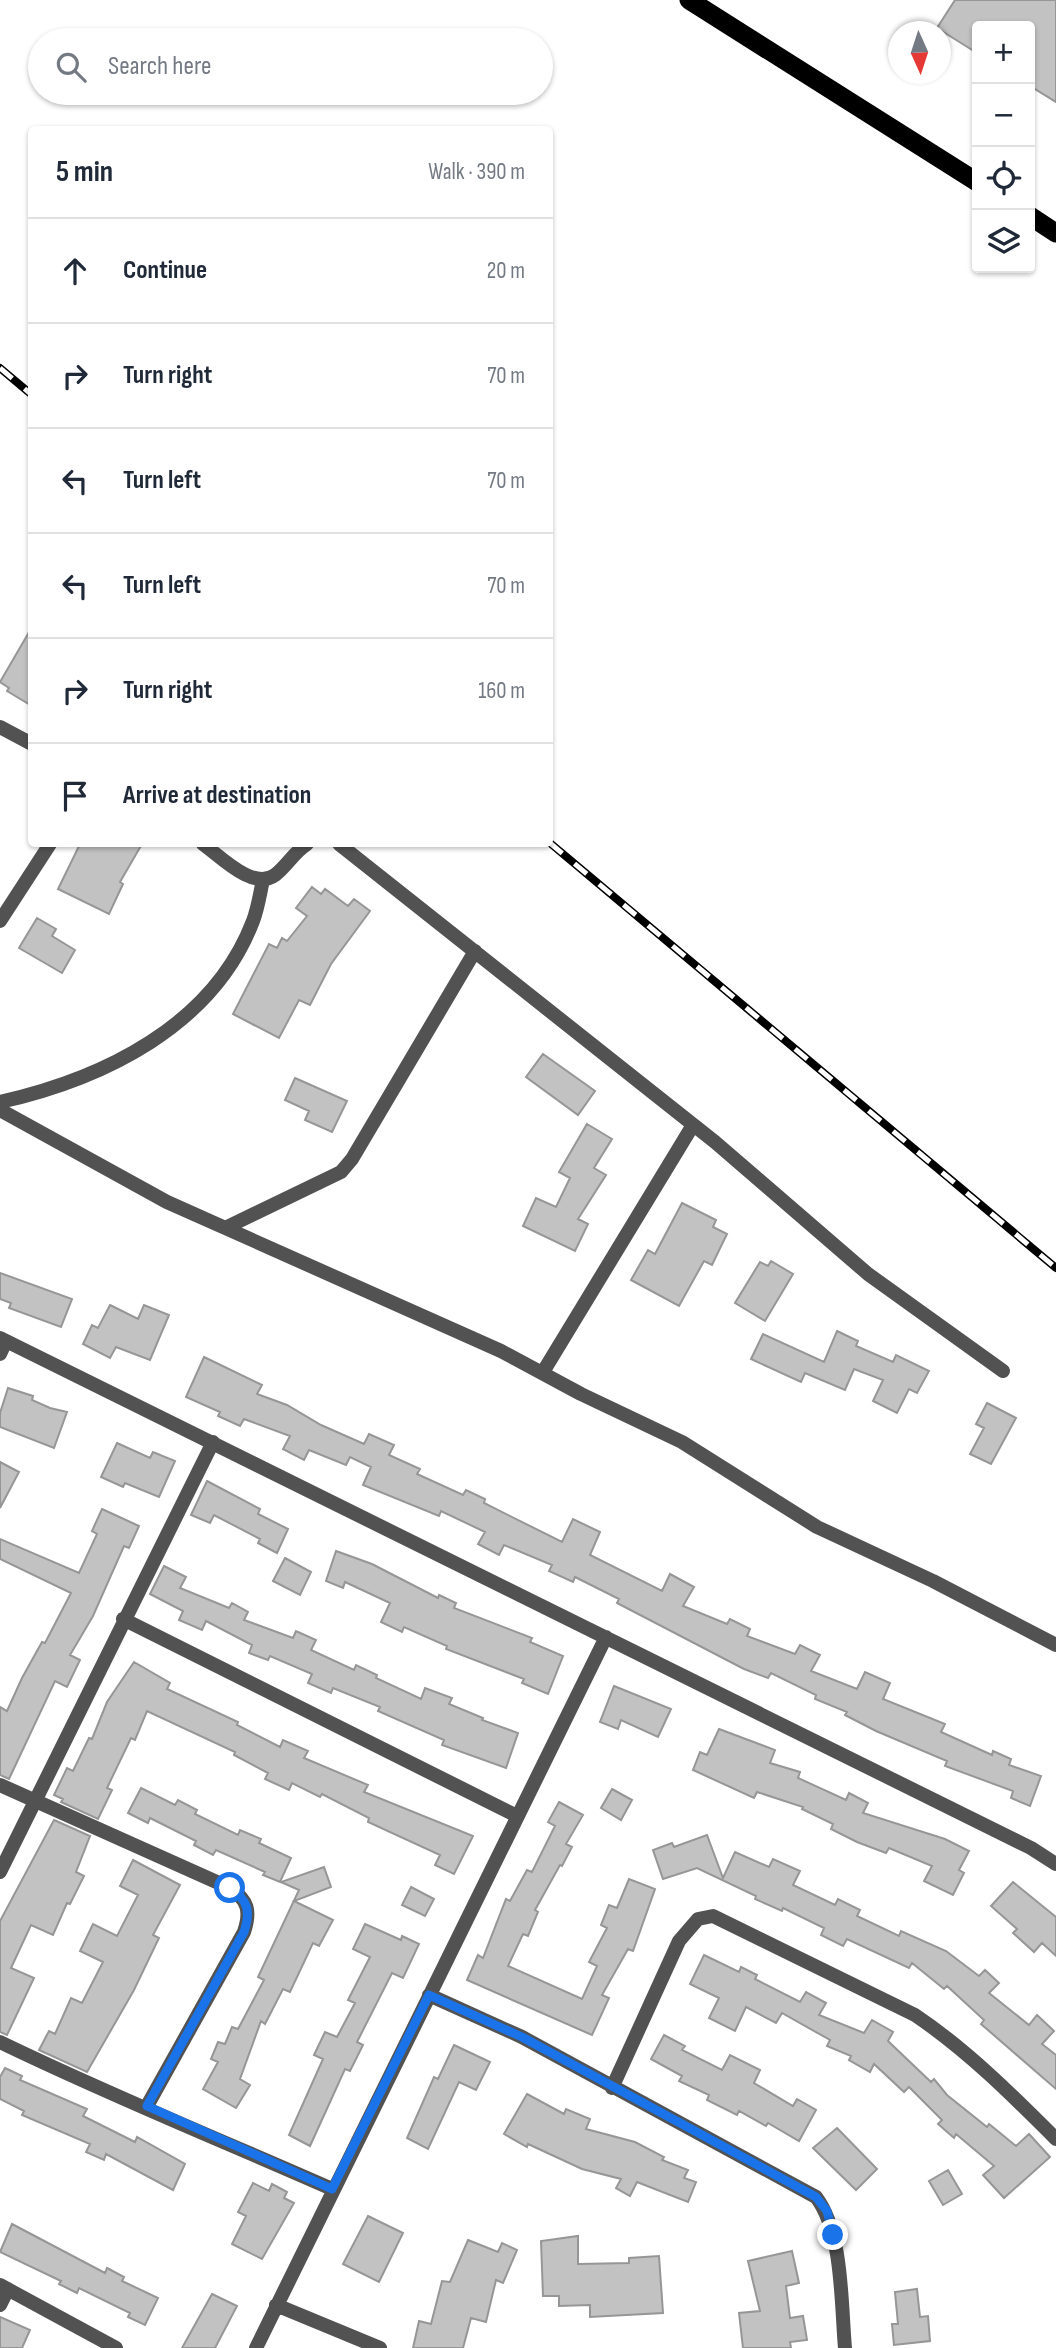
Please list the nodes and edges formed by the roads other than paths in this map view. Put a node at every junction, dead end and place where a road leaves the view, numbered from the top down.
1 (689, 0) edge
2 (972, 179) edge
3 (1035, 219) edge
4 (1056, 233) edge
5 (0, 727) edge
6 (28, 742) edge
7 (48, 847) edge
8 (208, 847) edge
9 (304, 847) edge
10 (343, 847) edge
11 (263, 880) junction
12 (0, 921) edge
13 (475, 951) junction
14 (0, 1102) edge
15 (0, 1111) edge
16 (693, 1125) junction
17 (225, 1227) junction
18 (2, 1344) edge
19 (1003, 1371) dead end
20 (543, 1372) junction
21 (213, 1442) junction
22 (124, 1619) junction
23 (606, 1637) junction
24 (1056, 1645) edge
25 (0, 1785) edge
26 (35, 1801) junction
27 (517, 1816) junction
28 (1056, 1864) edge
29 (0, 1872) edge
30 (429, 1995) junction
31 (0, 2042) edge
32 (612, 2088) junction
33 (147, 2106) junction
34 (1056, 2139) edge
35 (332, 2189) junction
36 (4, 2287) edge
37 (0, 2305) edge
38 (276, 2305) junction
39 (116, 2348) edge
40 (256, 2348) edge
41 (380, 2348) edge
42 (845, 2348) edge

1 - 2 highway
3 - 4 highway
5 - 6 street
7 - 12 street
8 - 11 street
9 - 11 street
10 - 13 street
11 - 14 street
13 - 16 street
13 - 17 street
15 - 17 street
16 - 19 street
16 - 20 street
17 - 20 street
18 - 21 street
20 - 24 street
21 - 22 street
21 - 23 street
22 - 26 street
22 - 27 street
23 - 27 street
23 - 28 street
25 - 26 street
26 - 29 street
26 - 33 street
27 - 30 street
30 - 32 street
30 - 35 street
31 - 33 street
32 - 34 street
32 - 42 street
33 - 35 street
35 - 38 street
36 - 37 street
36 - 39 street
38 - 40 street
38 - 41 street

